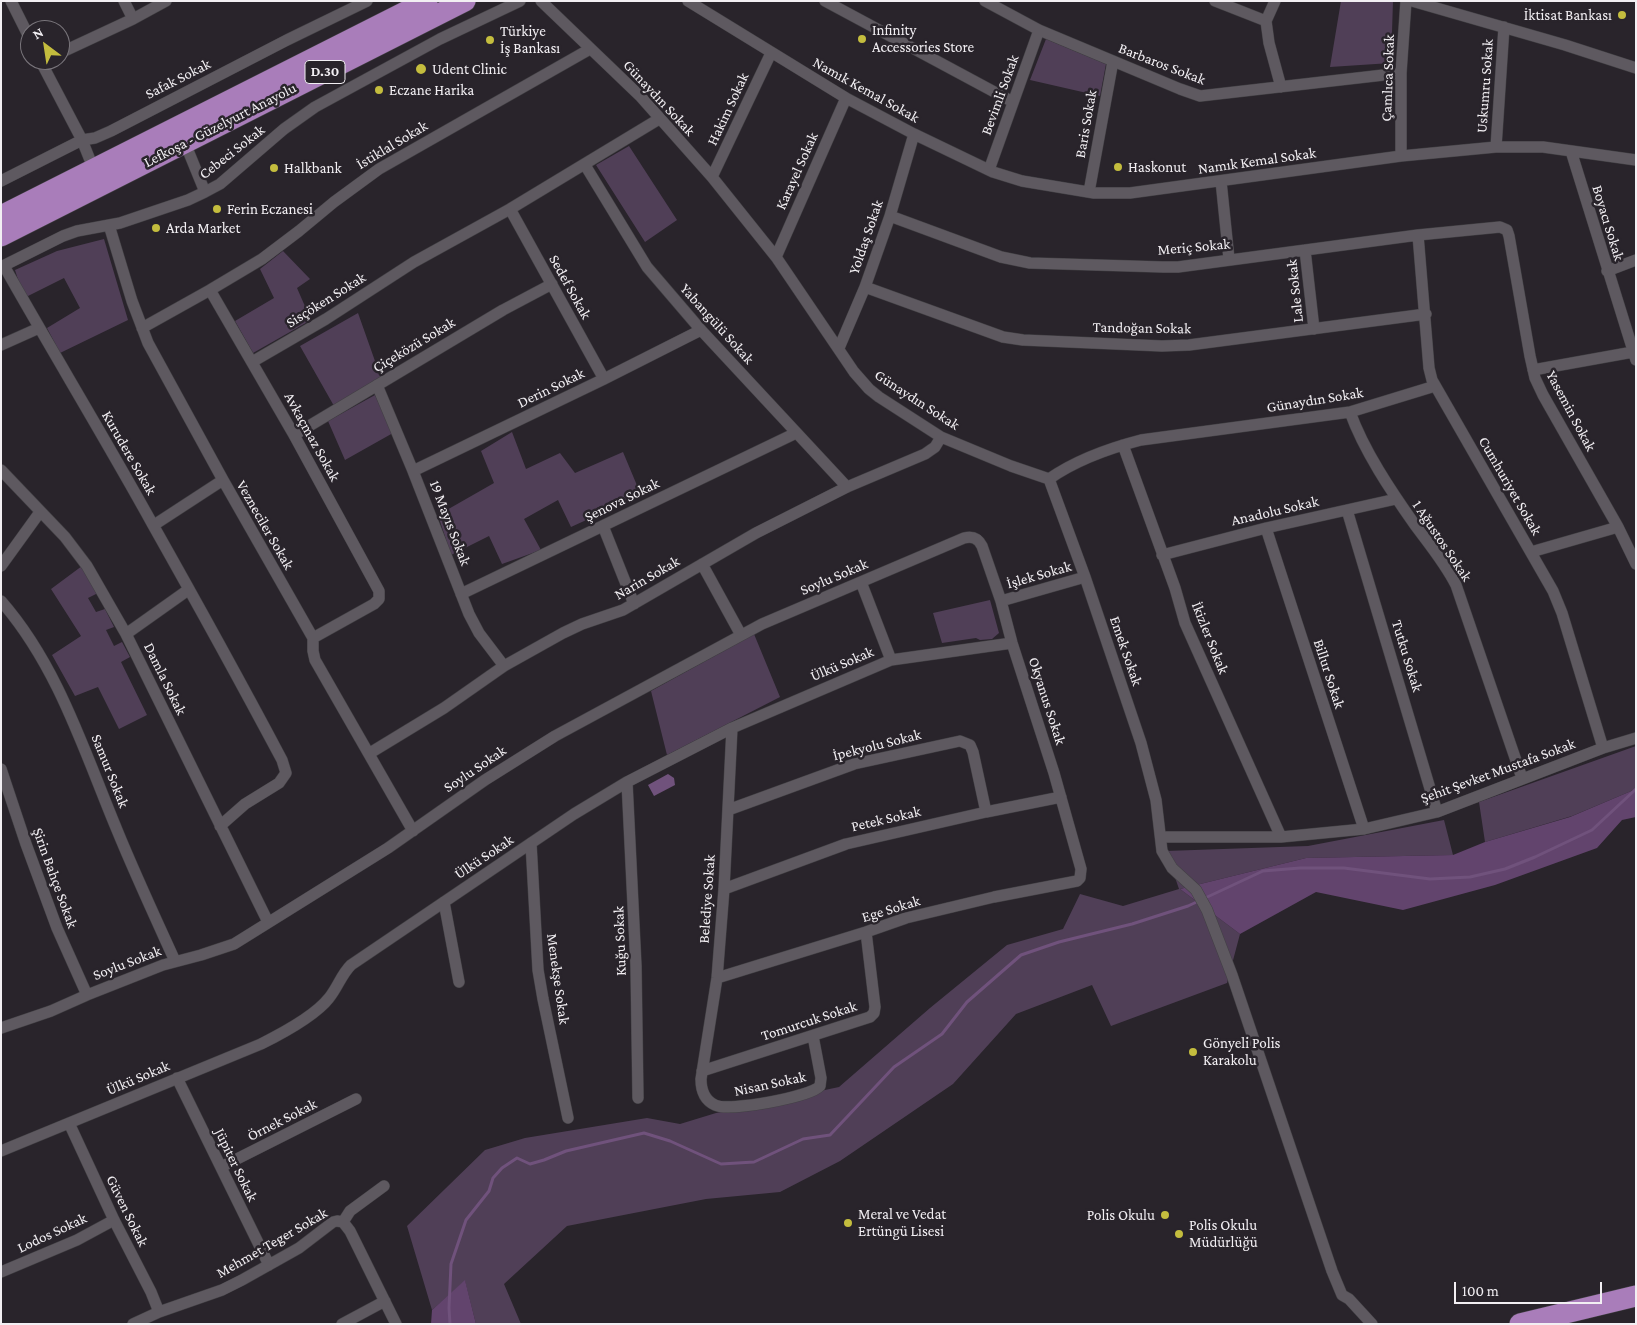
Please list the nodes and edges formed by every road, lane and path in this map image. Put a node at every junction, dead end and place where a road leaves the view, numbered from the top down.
1 (11, 1) edge
2 (124, 1) edge
3 (166, 1) edge
4 (367, 1) edge
5 (427, 1) edge
6 (465, 1) edge
7 (520, 1) edge
8 (541, 1) edge
9 (688, 1) edge
10 (825, 1) edge
11 (985, 1) edge
12 (1215, 1) edge
13 (1275, 1) edge
14 (1406, 1) edge
15 (1412, 1) edge
16 (133, 19) junction
17 (20, 20) edge
18 (1266, 21) junction
19 (1504, 26) junction
20 (1039, 30) junction
21 (70, 48) edge
22 (590, 49) junction
23 (771, 53) junction
24 (1113, 61) junction
25 (1636, 68) edge
26 (47, 70) edge
27 (1401, 73) junction
28 (1281, 88) junction
29 (846, 98) junction
30 (1013, 102) junction
31 (659, 119) junction
32 (914, 134) junction
33 (82, 140) junction
34 (185, 143) junction
35 (1496, 147) junction
36 (1571, 151) junction
37 (1401, 156) junction
38 (1636, 160) edge
39 (585, 165) junction
40 (94, 170) junction
41 (989, 170) junction
42 (712, 177) junction
43 (1, 181) edge
44 (1220, 181) junction
45 (205, 192) junction
46 (1089, 192) junction
47 (510, 209) junction
48 (1, 216) edge
49 (890, 216) junction
50 (109, 225) junction
51 (1507, 230) joint
52 (1418, 235) junction
53 (1, 236) edge
54 (1305, 250) junction
55 (776, 257) junction
56 (1229, 259) junction
57 (1636, 260) edge
58 (3, 267) edge
59 (1607, 271) junction
60 (552, 284) junction
61 (865, 287) junction
62 (210, 290) junction
63 (1426, 314) junction
64 (39, 328) junction
65 (142, 328) junction
66 (1314, 329) junction
67 (701, 330) junction
68 (1, 345) edge
69 (839, 348) junction
70 (1635, 356) edge
71 (252, 362) junction
72 (1533, 370) junction
73 (604, 380) junction
74 (378, 385) junction
75 (1435, 386) junction
76 (1350, 412) junction
77 (796, 433) junction
78 (294, 435) junction
79 (941, 437) junction
80 (1123, 445) junction
81 (1, 470) edge
82 (413, 471) junction
83 (1049, 479) junction
84 (223, 480) junction
85 (847, 487) junction
86 (1396, 499) junction
87 (1347, 510) junction
88 (40, 512) junction
89 (154, 525) junction
90 (602, 526) junction
91 (1618, 527) junction
92 (1266, 528) junction
93 (970, 537) joint
94 (1531, 552) junction
95 (1162, 555) junction
96 (702, 564) junction
97 (1636, 564) edge
98 (1, 566) edge
99 (1085, 577) junction
100 (861, 582) junction
101 (188, 590) junction
102 (461, 594) junction
103 (1, 601) edge
104 (1001, 601) junction
105 (634, 604) junction
106 (126, 634) junction
107 (741, 635) junction
108 (313, 638) junction
109 (1012, 642) junction
110 (891, 660) junction
111 (504, 666) junction
112 (732, 728) junction
113 (1636, 738) edge
114 (1603, 748) junction
115 (370, 753) junction
116 (1, 769) edge
117 (1522, 778) junction
118 (627, 782) junction
119 (1061, 797) junction
120 (728, 810) junction
121 (986, 812) junction
122 (1437, 812) junction
123 (220, 826) junction
124 (1364, 829) junction
125 (413, 831) junction
126 (1161, 837) junction
127 (1281, 837) junction
128 (531, 843) junction
129 (1077, 881) joint
130 (724, 889) junction
131 (444, 902) junction
132 (268, 922) junction
133 (866, 932) junction
134 (175, 961) junction
135 (717, 978) junction
136 (459, 982) dead end
137 (87, 995) junction
138 (1, 1028) edge
139 (813, 1036) junction
140 (702, 1071) junction
141 (177, 1078) junction
142 (638, 1098) dead end
143 (356, 1099) dead end
144 (568, 1118) dead end
145 (69, 1123) junction
146 (1, 1151) edge
147 (221, 1167) junction
148 (384, 1186) dead end
149 (114, 1220) junction
150 (342, 1222) junction
151 (269, 1266) junction
152 (1, 1272) edge
153 (1636, 1296) edge
154 (385, 1301) junction
155 (1636, 1310) edge
156 (159, 1312) junction
157 (133, 1324) edge
158 (342, 1324) edge
159 (396, 1324) edge
160 (1372, 1324) edge
161 (1520, 1324) edge
162 (1580, 1324) edge

1 - 17 street
2 - 16 street
3 - 16 street
4 - 33 street, Safak Sokak
5 - 40 highway, Lefkoşa - Güzelyurt Anayolu / D.30
6 - 34 highway, Lefkoşa - Güzelyurt Anayolu / D.30
7 - 45 street, Cebeci Sokak
8 - 22 street, Günaydın Sokak
9 - 23 street, Namık Kemal Sokak
10 - 30 street
11 - 20 street, Barbaros Sokak
12 - 18 street
13 - 18 street
14 - 27 street, Çamlıca Sokak
15 - 19 street
16 - 21 street
18 - 28 street
19 - 25 street
19 - 35 street, Uskumru Sokak
20 - 24 street, Barbaros Sokak
20 - 30 street, Bevimli Sokak
22 - 31 street, Günaydın Sokak
22 - 62 street, İstiklal Sokak
23 - 29 street, Namık Kemal Sokak
23 - 42 street, Hakim Sokak
24 - 28 street, Barbaros Sokak
24 - 46 street, Baris Sokak
26 - 33 street
27 - 28 street, Barbaros Sokak
27 - 37 street, Çamlıca Sokak
29 - 32 street, Namık Kemal Sokak
29 - 55 street, Karayel Sokak
30 - 41 street, Bevimli Sokak
31 - 39 street
31 - 42 street, Günaydın Sokak
32 - 41 street, Namık Kemal Sokak
32 - 49 street, Yoldaş Sokak
33 - 40 street
33 - 43 street, Safak Sokak
34 - 45 street
34 - 53 highway, Lefkoşa - Güzelyurt Anayolu / D.30
35 - 36 street, Namık Kemal Sokak
35 - 37 street, Namık Kemal Sokak
36 - 38 street, Namık Kemal Sokak
36 - 59 street, Boyacı Sokak
37 - 44 street, Namık Kemal Sokak
39 - 47 street
39 - 67 street, Yabangülü Sokak
40 - 48 highway, Lefkoşa - Güzelyurt Anayolu / D.30
41 - 46 street, Namık Kemal Sokak
42 - 55 street, Günaydın Sokak
44 - 46 street, Namık Kemal Sokak
44 - 56 street
45 - 50 street, Cebeci Sokak
47 - 60 street, Sedef Sokak
47 - 71 street, Sisçöken Sokak
49 - 56 street, Meriç Sokak
49 - 61 street, Yoldaş Sokak
50 - 58 street, Cebeci Sokak
50 - 65 street, Vezneciler Sokak
51 - 52 street, Meriç Sokak
51 - 72 street, Yasemin Sokak
52 - 54 street, Meriç Sokak
52 - 63 street, Cumhuriyet Sokak
54 - 56 street, Meriç Sokak
54 - 66 street, Lale Sokak
55 - 69 street, Günaydın Sokak
57 - 59 street
58 - 64 street, Kurudere Sokak
59 - 70 street, Boyacı Sokak
60 - 73 street, Sedef Sokak
60 - 74 street, Çiçeközü Sokak
61 - 66 street, Tandoğan Sokak
61 - 69 street, Yoldaş Sokak
62 - 65 street, İstiklal Sokak
62 - 71 street, Avkaçmaz Sokak
63 - 66 street, Tandoğan Sokak
63 - 75 street, Cumhuriyet Sokak
64 - 68 street
64 - 89 street, Kurudere Sokak
65 - 84 street, Vezneciler Sokak
67 - 73 street, Derin Sokak
67 - 77 street, Yabangülü Sokak
69 - 79 street, Günaydın Sokak
70 - 72 street
71 - 78 street, Avkaçmaz Sokak
72 - 91 street, Yasemin Sokak
73 - 82 street, Derin Sokak
74 - 78 street, Çiçeközü Sokak
74 - 82 street, 19 Mayıs Sokak
75 - 76 street, Günaydın Sokak
75 - 94 street, Cumhuriyet Sokak
76 - 80 street, Günaydın Sokak
76 - 86 street, 1 Ağustos Sokak
77 - 85 street, Yabangülü Sokak
77 - 90 street, Şenova Sokak
78 - 108 street, Avkaçmaz Sokak
79 - 83 street, Günaydın Sokak
79 - 85 street, Narin Sokak
80 - 83 street, Günaydın Sokak
80 - 95 street, İkizler Sokak
81 - 88 street, Damla Sokak
82 - 102 street, 19 Mayıs Sokak
83 - 99 street, Emek Sokak
84 - 89 street
84 - 108 street, Vezneciler Sokak
85 - 96 street, Narin Sokak
86 - 87 street, Anadolu Sokak
86 - 117 street, 1 Ağustos Sokak
87 - 92 street, Anadolu Sokak
87 - 122 street, Tutku Sokak
88 - 98 street
88 - 106 street, Damla Sokak
89 - 101 street, Kurudere Sokak
90 - 102 street, Şenova Sokak
90 - 105 street
91 - 94 street
91 - 97 street, Yasemin Sokak
92 - 95 street, Anadolu Sokak
92 - 124 street, Billur Sokak
93 - 100 street, Soylu Sokak
93 - 104 street, Okyanus Sokak
94 - 114 street, Cumhuriyet Sokak
95 - 127 street, İkizler Sokak
96 - 105 street, Narin Sokak
96 - 107 street
99 - 104 street, İşlek Sokak
99 - 126 street, Emek Sokak
100 - 107 street, Soylu Sokak
100 - 110 street
101 - 106 street
101 - 123 street, Kurudere Sokak
102 - 111 street, 19 Mayıs Sokak
103 - 134 street, Samur Sokak
104 - 109 street, Okyanus Sokak
105 - 111 street, Narin Sokak
106 - 123 street, Damla Sokak
107 - 125 street, Soylu Sokak
108 - 115 street, Vezneciler Sokak
109 - 110 street, Ülkü Sokak
109 - 119 street, Okyanus Sokak
110 - 112 street, Ülkü Sokak
111 - 115 street, Narin Sokak
112 - 118 street, Ülkü Sokak
112 - 120 street, Belediye Sokak
113 - 114 street, Şehit Şevket Mustafa Sokak
114 - 117 street, Şehit Şevket Mustafa Sokak
115 - 125 street, Vezneciler Sokak
116 - 137 street, Şirin Bahçe Sokak
117 - 122 street, Şehit Şevket Mustafa Sokak
118 - 128 street, Ülkü Sokak
118 - 142 street, Kuğu Sokak
119 - 121 street, Petek Sokak
119 - 129 street, Okyanus Sokak
120 - 121 street, İpekyolu Sokak
120 - 130 street, Belediye Sokak
121 - 130 street, Petek Sokak
122 - 124 street, Şehit Şevket Mustafa Sokak
123 - 132 street, Damla Sokak
124 - 127 street, Şehit Şevket Mustafa Sokak
125 - 132 street, Soylu Sokak
126 - 127 street, Şehit Şevket Mustafa Sokak
126 - 160 street, Emek Sokak
128 - 131 street, Ülkü Sokak
128 - 144 street, Menekşe Sokak
129 - 133 street, Ege Sokak
130 - 135 street, Belediye Sokak
131 - 136 street
131 - 141 street, Ülkü Sokak
132 - 134 street, Soylu Sokak
133 - 135 street, Ege Sokak
133 - 139 street, Tomurcuk Sokak
134 - 137 street, Soylu Sokak
135 - 140 street, Belediye Sokak
137 - 138 street, Soylu Sokak
139 - 140 street, Tomurcuk Sokak
139 - 140 street, Nisan Sokak
141 - 145 street, Ülkü Sokak
141 - 147 street, Jüpiter Sokak
143 - 147 street, Örnek Sokak
145 - 146 street, Ülkü Sokak
145 - 149 street, Güven Sokak
147 - 151 street, Jüpiter Sokak
148 - 150 street, Mehmet Teger Sokak
149 - 152 street, Lodos Sokak
149 - 156 street, Güven Sokak
150 - 151 street, Mehmet Teger Sokak
150 - 154 street
151 - 156 street, Mehmet Teger Sokak
153 - 161 highway
154 - 158 street
154 - 159 street
155 - 162 highway
156 - 157 street, Mehmet Teger Sokak

